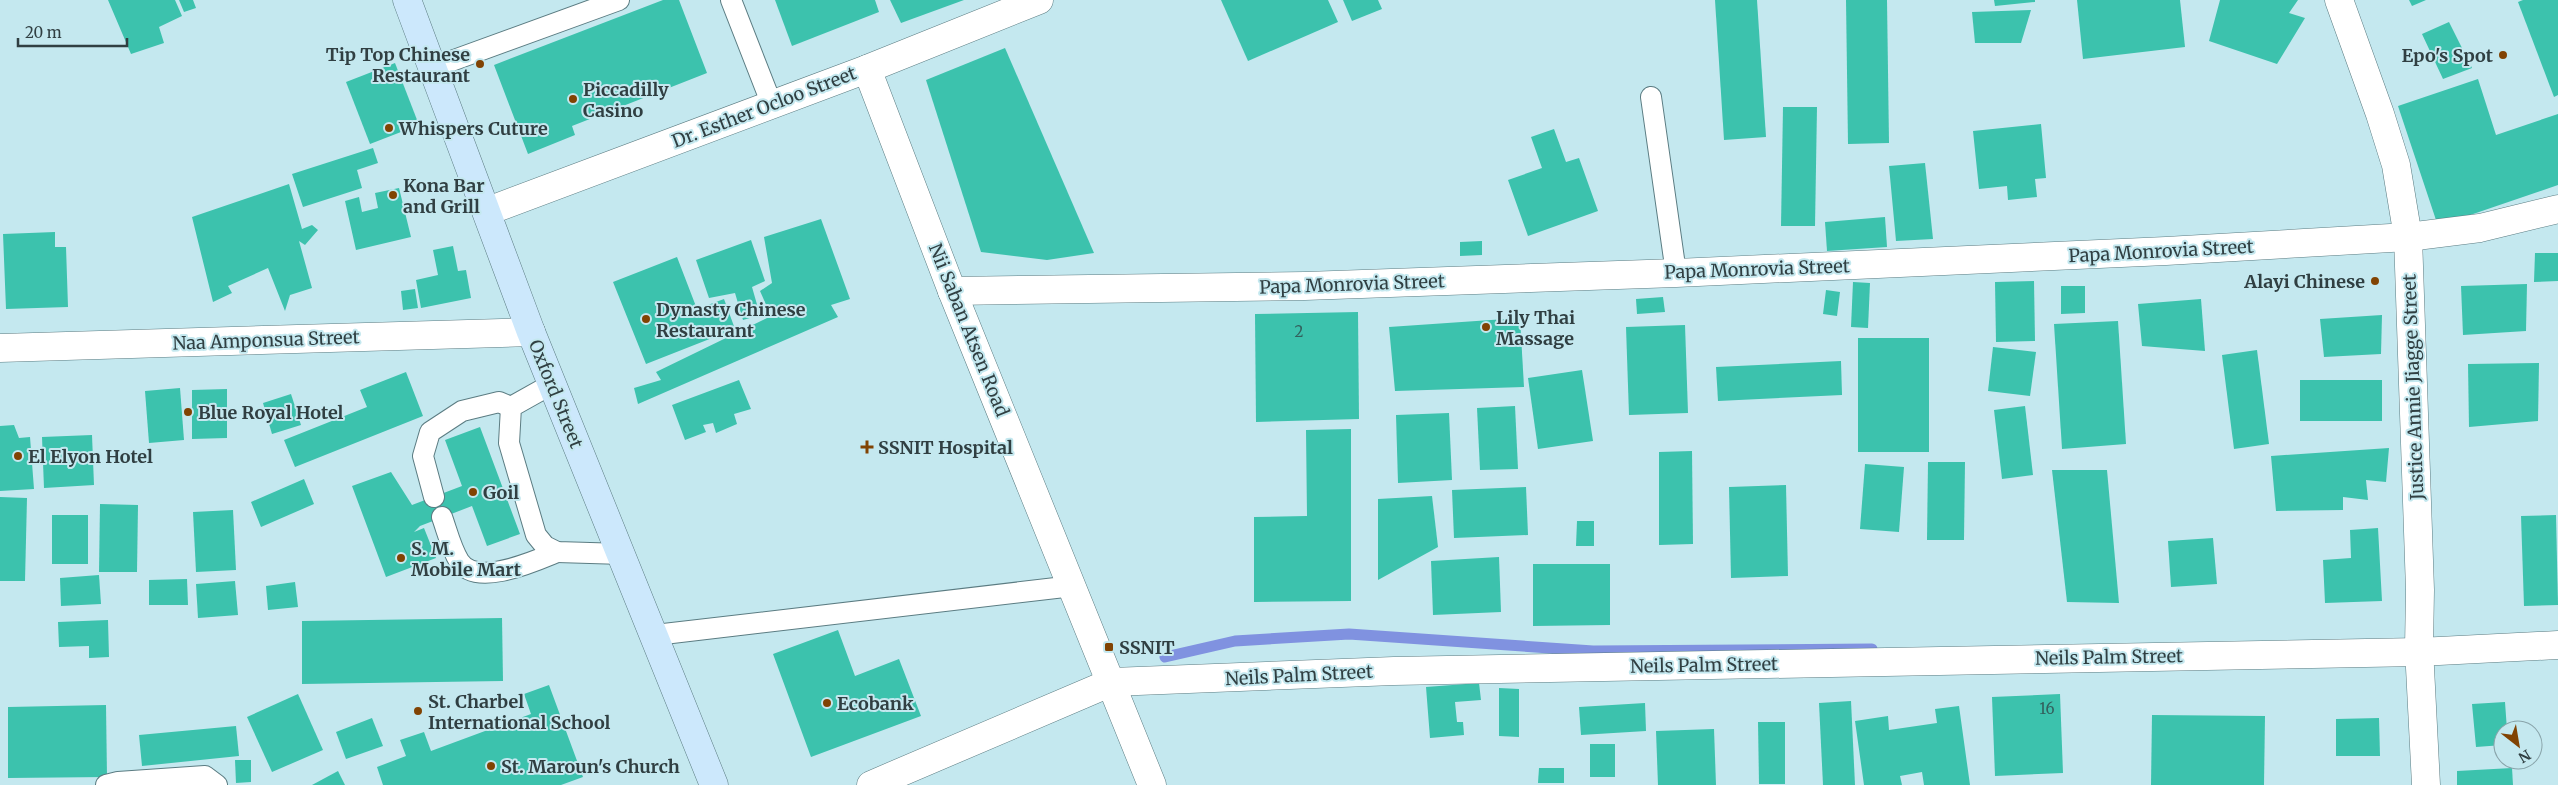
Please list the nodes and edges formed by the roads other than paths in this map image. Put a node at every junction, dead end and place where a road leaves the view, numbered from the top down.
1 (406, 0) edge
2 (619, 0) edge
3 (731, 0) edge
4 (2339, 0) edge
5 (1034, 1) edge
6 (432, 68) junction
7 (867, 69) junction
8 (1651, 97) dead end
9 (772, 104) junction
10 (2558, 209) edge
11 (488, 211) junction
12 (2408, 237) junction
13 (1676, 273) junction
14 (952, 291) junction
15 (531, 332) junction
16 (0, 348) edge
17 (552, 384) junction
18 (511, 407) junction
19 (434, 497) dead end
20 (442, 517) dead end
21 (557, 552) junction
22 (623, 554) junction
23 (1073, 586) junction
24 (655, 635) junction
25 (2558, 645) edge
26 (2419, 650) junction
27 (1112, 682) junction
28 (106, 785) edge
29 (217, 785) edge
30 (714, 785) edge
31 (871, 785) edge
32 (1152, 785) edge
33 (2426, 785) edge

1 - 6 main road, Oxford Street
2 - 6 lane
3 - 9 lane
4 - 12 street, Justice Annie Jiagge Street
5 - 7 street, Dr. Esther Ocloo Street
6 - 11 main road, Oxford Street
7 - 9 street, Dr. Esther Ocloo Street
7 - 14 street, Nii Saban Atsen Road
8 - 13 lane
9 - 11 street, Dr. Esther Ocloo Street
10 - 12 street, Papa Monrovia Street
11 - 15 main road, Oxford Street
12 - 13 street, Papa Monrovia Street
12 - 26 street, Justice Annie Jiagge Street
13 - 14 street, Papa Monrovia Street
14 - 23 street, Nii Saban Atsen Road
15 - 16 street, Naa Amponsua Street
15 - 17 main road, Oxford Street
17 - 18 lane
17 - 22 main road, Oxford Street
18 - 19 lane
18 - 21 lane
20 - 21 lane
21 - 22 lane
22 - 24 main road, Oxford Street
23 - 24 lane
23 - 27 street, Nii Saban Atsen Road
24 - 30 main road, Oxford Street
25 - 26 street, Neils Palm Street
26 - 27 street, Neils Palm Street
26 - 33 street, Justice Annie Jiagge Street
27 - 31 street, Neils Palm Street
27 - 32 street, Nii Saban Atsen Road
28 - 29 lane

